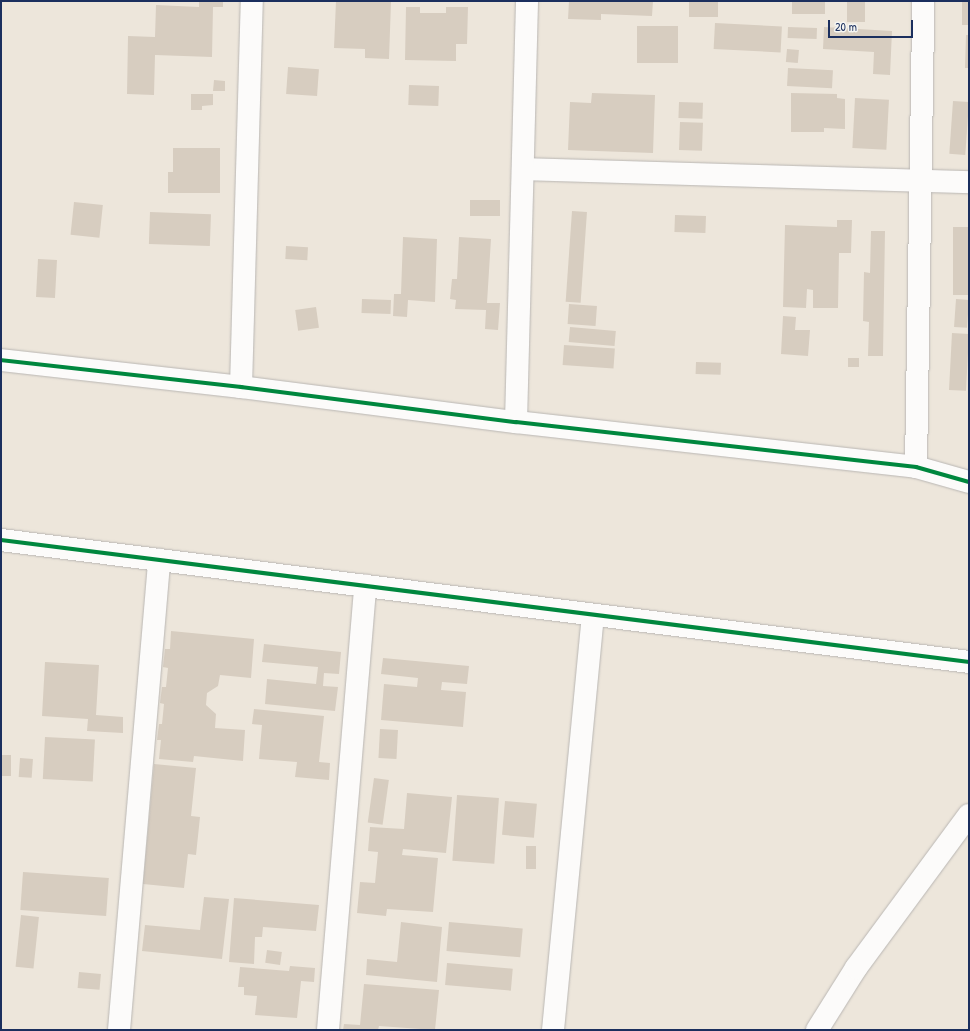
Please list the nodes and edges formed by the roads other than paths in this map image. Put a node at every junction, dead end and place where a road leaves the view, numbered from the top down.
1 (252, 1) edge
2 (527, 1) edge
3 (923, 1) edge
4 (523, 169) junction
5 (920, 181) junction
6 (969, 182) edge
7 (1, 360) edge
8 (241, 387) junction
9 (516, 422) junction
10 (916, 467) junction
11 (969, 482) edge
12 (1, 540) edge
13 (159, 560) junction
14 (365, 586) junction
15 (593, 615) junction
16 (969, 662) edge
17 (969, 815) edge
18 (119, 1030) edge
19 (328, 1030) edge
20 (553, 1030) edge
21 (817, 1030) edge

1 - 8 street
2 - 4 street
3 - 5 street
4 - 5 street
4 - 9 street
5 - 6 street
5 - 10 street
7 - 8 street
8 - 9 street
9 - 10 street
10 - 11 street
12 - 13 street
13 - 14 street
13 - 18 street
14 - 15 street
14 - 19 street
15 - 16 street
15 - 20 street
17 - 21 street

